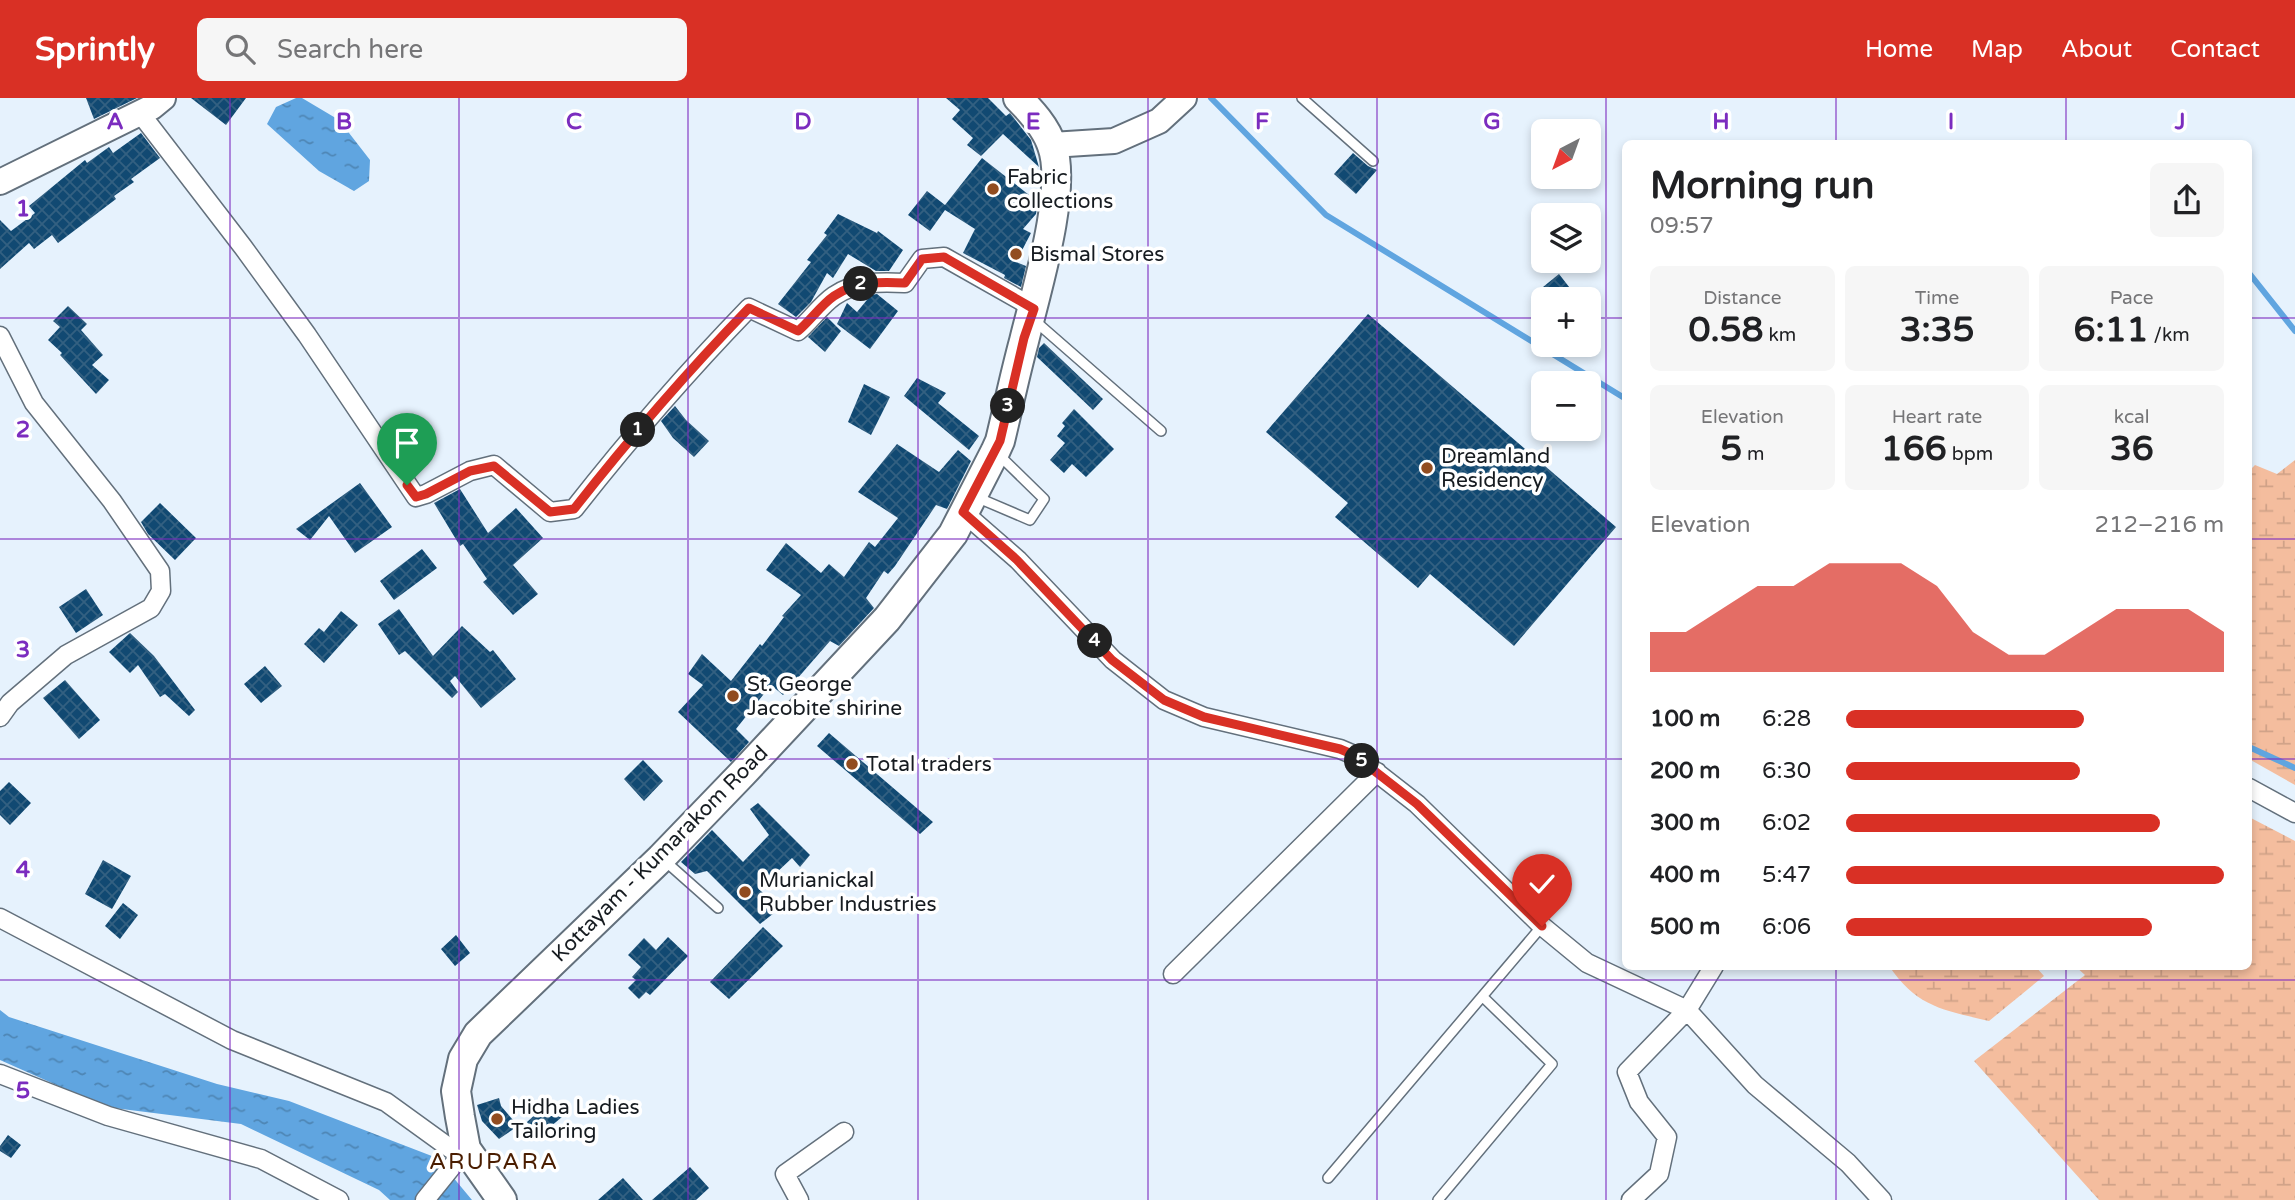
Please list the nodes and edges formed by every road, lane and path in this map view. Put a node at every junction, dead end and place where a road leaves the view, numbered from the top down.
1 (163, 98) edge
2 (1018, 98) edge
3 (1184, 98) edge
4 (1302, 98) edge
5 (140, 113) junction
6 (1052, 145) junction
7 (1373, 162) dead end
8 (0, 182) edge
9 (1032, 313) junction
10 (0, 336) edge
11 (1161, 431) dead end
12 (995, 452) junction
13 (968, 504) junction
14 (0, 717) edge
15 (1377, 772) junction
16 (2252, 790) edge
17 (2295, 813) edge
18 (661, 858) junction
19 (718, 908) dead end
20 (0, 918) edge
21 (1542, 926) junction
22 (1711, 970) edge
23 (1173, 974) dead end
24 (1483, 997) junction
25 (1686, 1010) junction
26 (0, 1074) edge
27 (844, 1132) dead end
28 (462, 1153) junction
29 (1328, 1178) dead end
30 (339, 1200) edge
31 (425, 1200) edge
32 (502, 1200) edge
33 (799, 1200) edge
34 (1438, 1200) edge
35 (1631, 1200) edge
36 (1882, 1200) edge

1 - 5 street
2 - 6 main road, Kottayam - Kumarakom Road
3 - 6 street
4 - 7 lane
5 - 8 street
5 - 9 street
6 - 9 main road, Kottayam - Kumarakom Road
9 - 11 lane
9 - 12 main road, Kottayam - Kumarakom Road
10 - 14 street
12 - 13 main road, Kottayam - Kumarakom Road
12 - 13 lane
13 - 15 street
13 - 18 main road, Kottayam - Kumarakom Road
15 - 21 street
15 - 23 street
16 - 17 street
18 - 19 lane
18 - 28 main road, Kottayam - Kumarakom Road
20 - 28 street
21 - 24 lane
21 - 25 street
22 - 25 street
24 - 29 lane
24 - 34 lane
25 - 35 street
25 - 36 street
26 - 30 street
27 - 33 street
28 - 31 street
28 - 32 main road, Kottayam - Kumarakom Road

